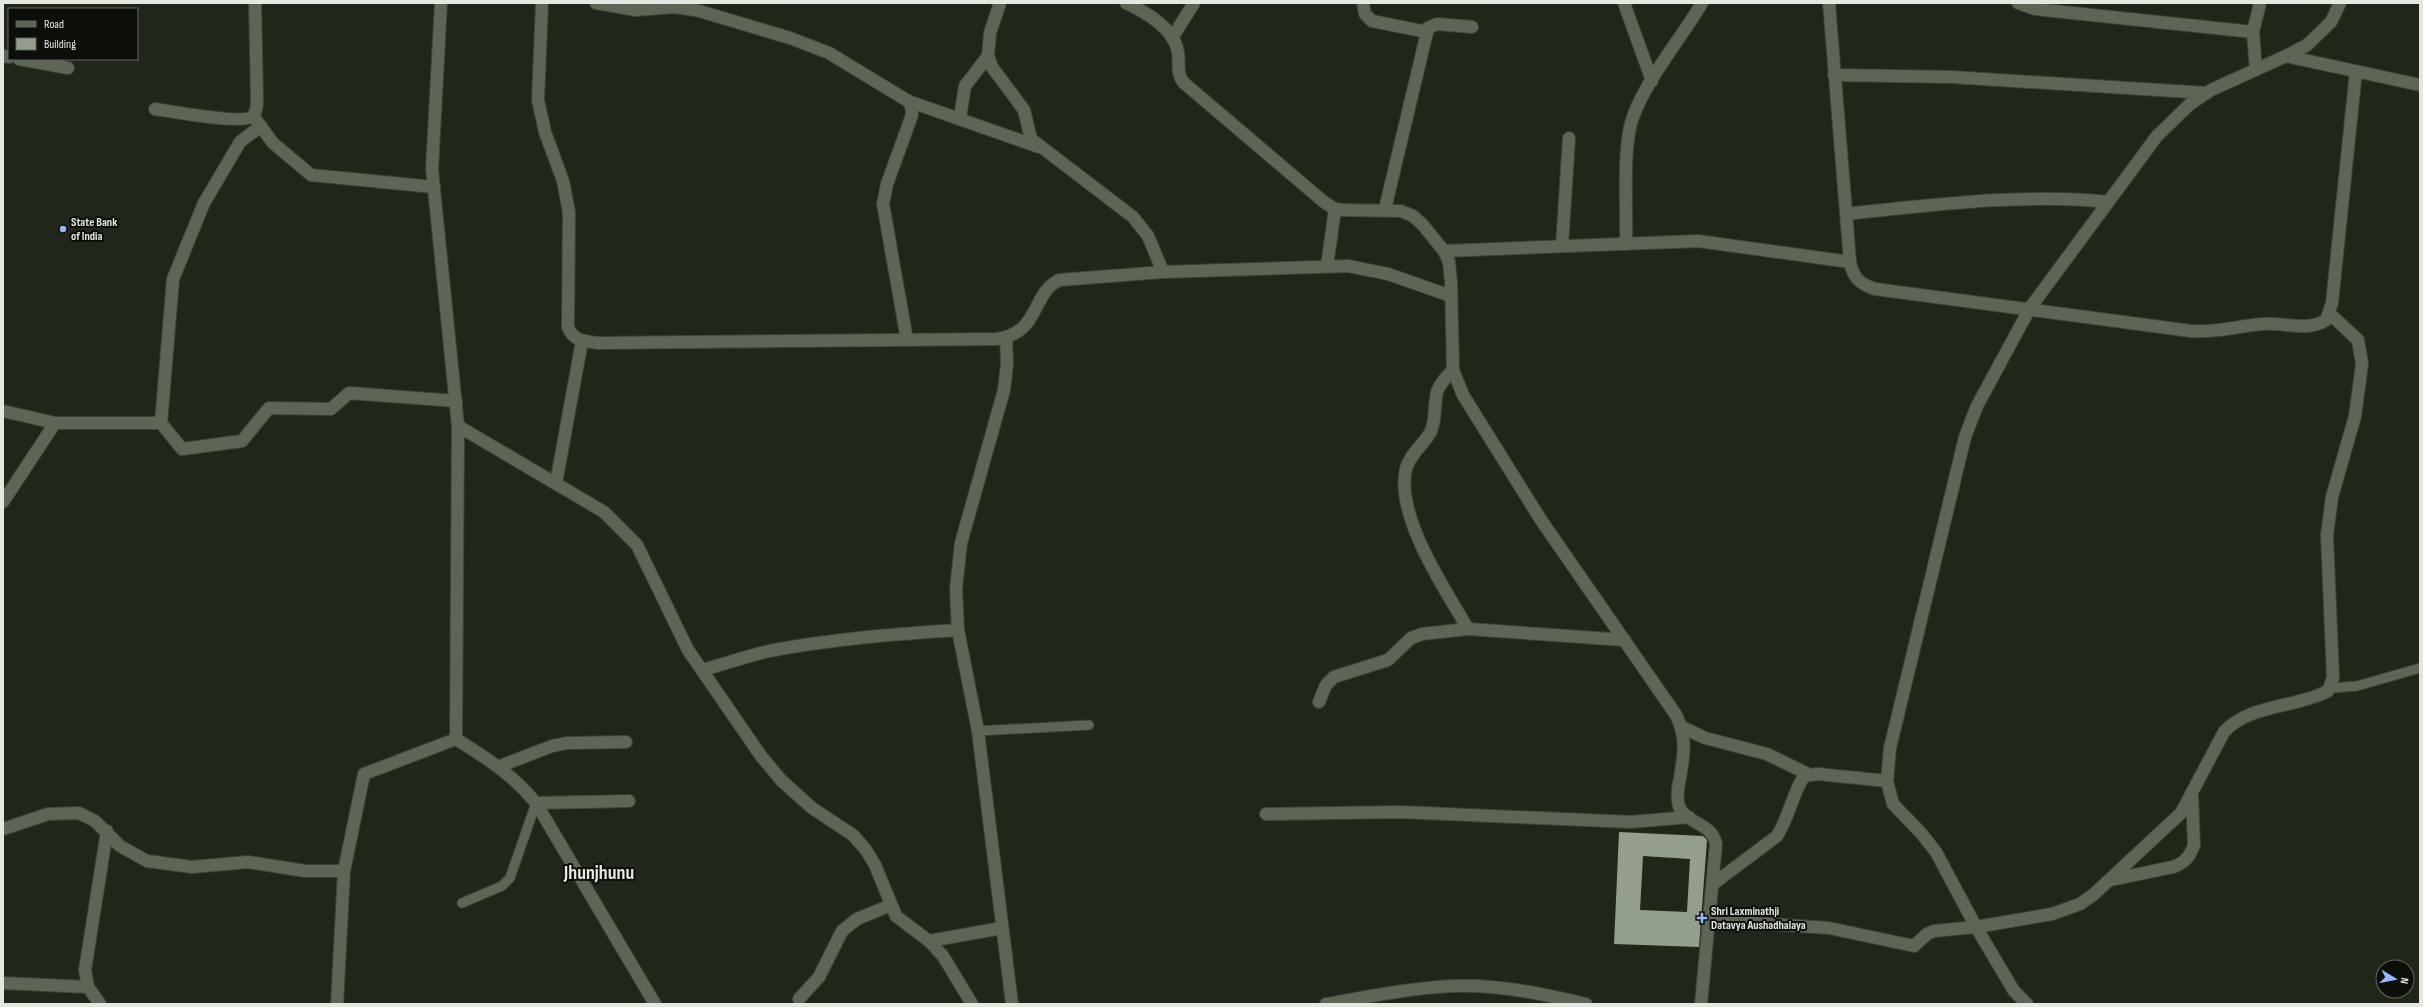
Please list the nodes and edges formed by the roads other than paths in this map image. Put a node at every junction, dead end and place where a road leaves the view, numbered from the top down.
1 (255, 3) edge
2 (441, 3) edge
3 (542, 3) edge
4 (596, 3) edge
5 (1000, 3) edge
6 (1126, 3) edge
7 (1194, 3) edge
8 (1363, 3) edge
9 (1624, 3) edge
10 (1702, 3) edge
11 (1829, 3) edge
12 (2018, 3) edge
13 (2260, 3) edge
14 (2340, 3) edge
15 (1472, 27) dead end
16 (1427, 32) junction
17 (2252, 32) junction
18 (1172, 38) junction
19 (988, 56) junction
20 (2286, 56) junction
21 (24, 60) edge
22 (68, 68) dead end
23 (2256, 70) junction
24 (2356, 71) junction
25 (1834, 75) junction
26 (1652, 82) junction
27 (2420, 85) edge
28 (2207, 93) junction
29 (908, 101) junction
30 (155, 109) dead end
31 (253, 115) junction
32 (960, 118) junction
33 (261, 126) junction
34 (1569, 138) dead end
35 (1044, 149) junction
36 (434, 188) junction
37 (2108, 202) junction
38 (1335, 209) junction
39 (1385, 209) junction
40 (1846, 214) junction
41 (1626, 244) junction
42 (1562, 246) junction
43 (1444, 251) junction
44 (1850, 262) junction
45 (1327, 266) junction
46 (1163, 272) junction
47 (1451, 296) junction
48 (2030, 308) junction
49 (2330, 314) junction
50 (1006, 338) junction
51 (907, 340) junction
52 (582, 341) junction
53 (1453, 370) junction
54 (456, 402) junction
55 (3, 410) edge
56 (55, 423) junction
57 (161, 423) junction
58 (458, 426) junction
59 (556, 484) junction
60 (3, 502) edge
61 (1468, 628) junction
62 (958, 630) junction
63 (1625, 640) junction
64 (2420, 668) edge
65 (702, 670) junction
66 (2330, 688) junction
67 (1319, 702) dead end
68 (1089, 725) dead end
69 (1682, 727) junction
70 (978, 731) junction
71 (456, 739) junction
72 (626, 742) dead end
73 (500, 766) junction
74 (1810, 775) junction
75 (1887, 781) junction
76 (2192, 795) junction
77 (629, 801) dead end
78 (536, 803) junction
79 (1266, 814) dead end
80 (1689, 817) junction
81 (3, 829) edge
82 (107, 832) junction
83 (344, 871) junction
84 (2108, 880) junction
85 (1713, 884) junction
86 (462, 903) dead end
87 (891, 905) junction
88 (1709, 920) junction
89 (1976, 927) junction
90 (1002, 928) junction
91 (929, 941) junction
92 (3, 983) edge
93 (88, 987) junction
94 (799, 999) dead end
95 (100, 1004) edge
96 (337, 1004) edge
97 (655, 1004) edge
98 (972, 1004) edge
99 (1012, 1004) edge
100 (1326, 1004) edge
101 (1586, 1004) edge
102 (1701, 1004) edge
103 (2027, 1004) edge

1 - 31 street
2 - 36 street
3 - 52 street
4 - 29 street
5 - 19 street
6 - 18 street
7 - 18 street
8 - 16 street
9 - 26 street
10 - 26 street
11 - 25 street
12 - 17 street
13 - 17 street
14 - 20 street
15 - 16 street
16 - 39 street
17 - 23 street
18 - 38 street
19 - 32 street
19 - 35 street
20 - 23 street
20 - 24 street
21 - 22 street
23 - 28 street
24 - 27 street
24 - 49 street
25 - 28 street
25 - 40 street
26 - 41 street
28 - 37 street
29 - 32 street
29 - 51 street
30 - 31 street
31 - 33 street
32 - 35 street
33 - 36 street
33 - 57 street
34 - 42 street
35 - 46 street
36 - 54 street
37 - 40 street
37 - 48 street
38 - 39 street
38 - 45 street
39 - 43 street
40 - 44 street
41 - 42 street
41 - 44 street
42 - 43 street
43 - 47 street
44 - 48 street
45 - 46 street
45 - 47 street
46 - 50 street
47 - 53 street
48 - 49 street
48 - 75 street
49 - 66 street
50 - 51 street
50 - 62 street
51 - 52 street
52 - 59 street
53 - 61 street
53 - 63 street
54 - 57 street
54 - 58 street
55 - 56 street
56 - 57 street
56 - 60 street
58 - 59 street
58 - 71 street
59 - 65 street
61 - 63 street
61 - 67 street
62 - 65 street
62 - 70 street
63 - 69 street
64 - 66 lane
65 - 87 street
66 - 76 street
68 - 70 lane
69 - 74 street
69 - 80 street
70 - 90 street
71 - 73 street
71 - 83 street
72 - 73 street
73 - 78 street
74 - 75 street
74 - 85 street
75 - 89 street
76 - 84 street
76 - 84 street
77 - 78 street
78 - 86 lane
78 - 97 street
79 - 80 street
80 - 85 street
81 - 82 street
82 - 83 street
82 - 93 street
83 - 96 street
84 - 89 street
85 - 88 street
87 - 91 street
87 - 94 street
88 - 89 street
88 - 102 street
89 - 103 street
90 - 91 street
90 - 99 street
91 - 98 street
92 - 93 street
93 - 95 street
100 - 101 street

